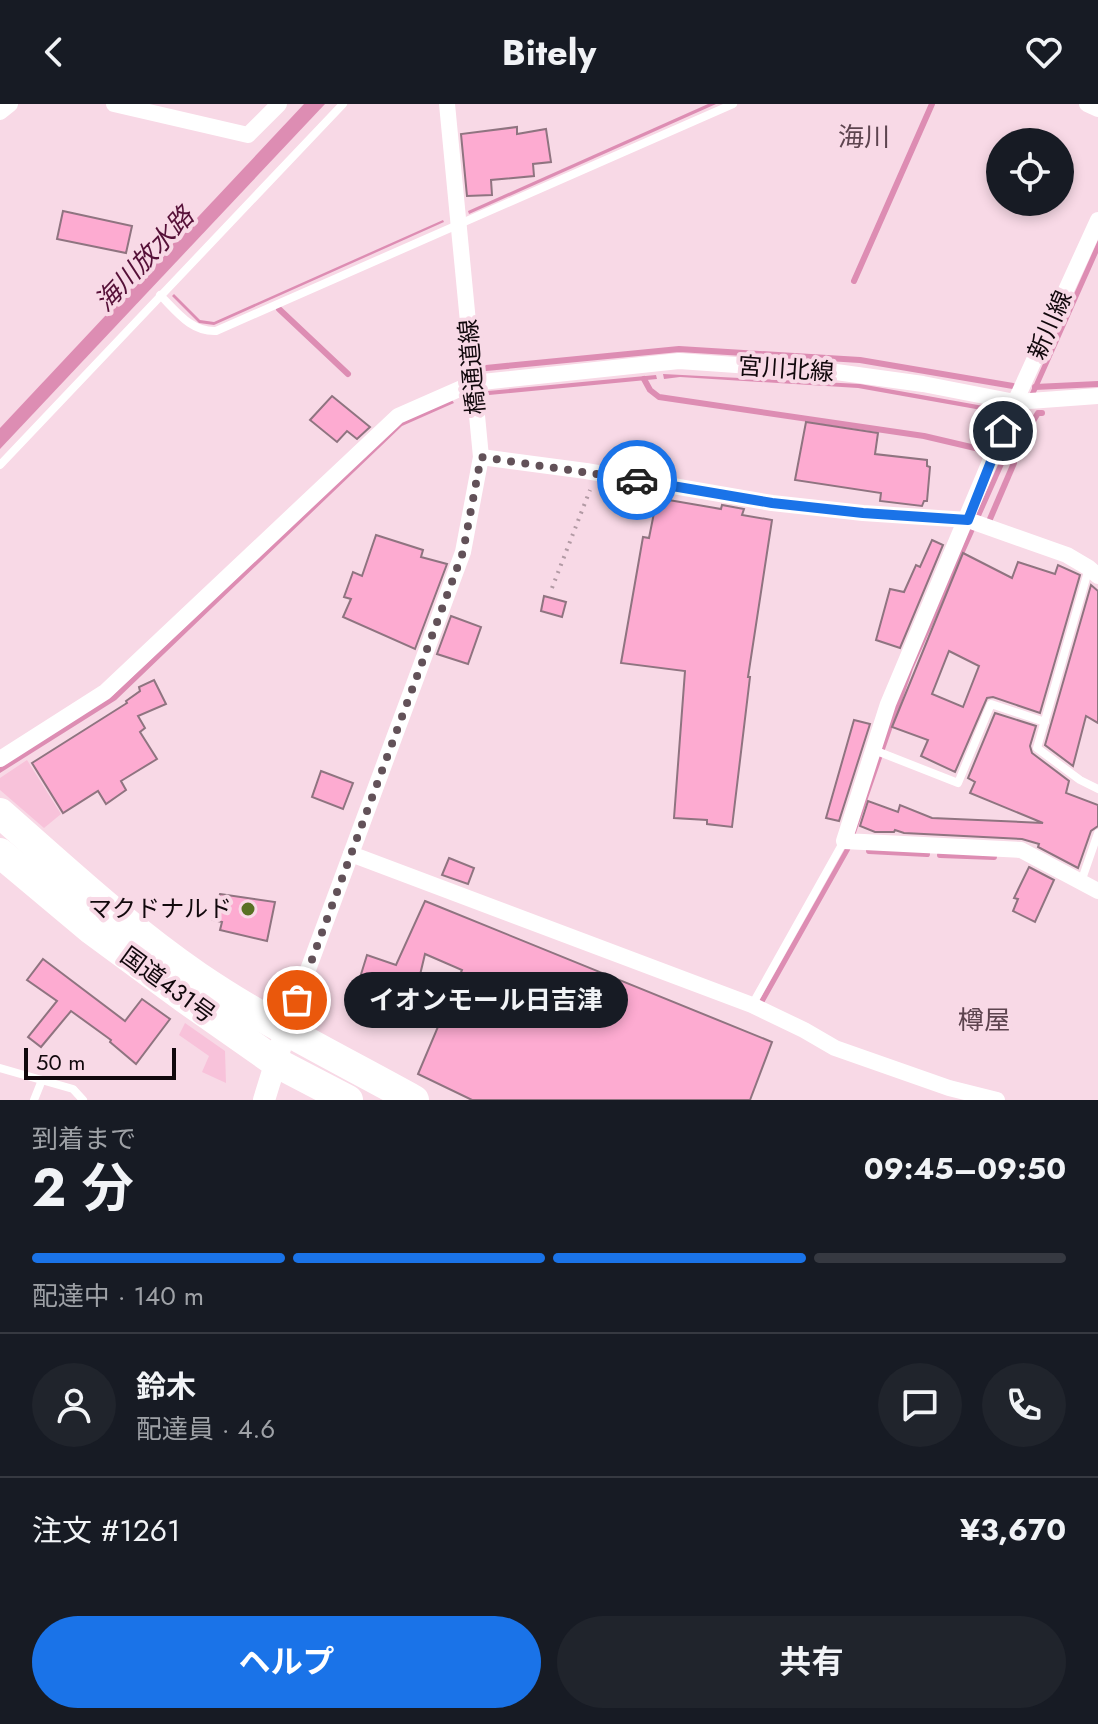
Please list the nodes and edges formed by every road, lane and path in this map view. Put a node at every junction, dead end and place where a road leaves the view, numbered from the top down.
1 (10, 104) edge
2 (114, 104) edge
3 (279, 104) edge
4 (343, 104) edge
5 (447, 104) edge
6 (733, 104) edge
7 (1087, 104) edge
8 (1098, 109) edge
9 (0, 112) edge
10 (1098, 220) edge
11 (459, 225) junction
12 (160, 295) junction
13 (473, 383) junction
14 (1098, 396) edge
15 (1015, 402) junction
16 (481, 457) junction
17 (0, 465) edge
18 (595, 473) junction
19 (968, 520) junction
20 (1094, 572) edge
21 (552, 588) dead end
22 (1045, 722) junction
23 (874, 750) junction
24 (0, 759) edge
25 (1098, 789) edge
26 (0, 813) edge
27 (1098, 833) edge
28 (844, 841) junction
29 (0, 853) edge
30 (351, 854) junction
31 (1081, 882) junction
32 (1098, 891) edge
33 (752, 1005) junction
34 (286, 1029) junction
35 (277, 1063) junction
36 (0, 1068) edge
37 (42, 1080) junction
38 (34, 1100) edge
39 (83, 1100) edge
40 (264, 1100) edge
41 (348, 1100) edge
42 (414, 1100) edge
43 (997, 1100) edge

1 - 9 street
2 - 3 street
4 - 12 lane
5 - 11 street, 橋通道線
6 - 11 lane
7 - 8 street
10 - 15 street, 新川線
11 - 12 lane
11 - 13 street, 橋通道線
12 - 17 lane
13 - 15 street, 宮川北線
13 - 16 street, 橋通道線
13 - 24 street, 宮川北線
14 - 15 street, 宮川北線
15 - 19 street, 新川線
16 - 18 street
16 - 30 street, 橋通道線
18 - 19 street
18 - 21 path
19 - 20 street
19 - 23 street, 新川線
20 - 22 lane
22 - 23 lane
22 - 25 lane
23 - 28 street, 新川線
26 - 34 highway, 国道431号
27 - 31 lane
28 - 31 street
28 - 33 lane
29 - 35 highway, 国道431号
30 - 33 street
30 - 34 street, 橋通道線
31 - 32 street
33 - 43 street
34 - 35 main road
34 - 42 highway, 国道431号
35 - 40 main road
35 - 41 highway, 国道431号
36 - 37 lane
37 - 38 lane
37 - 39 lane

